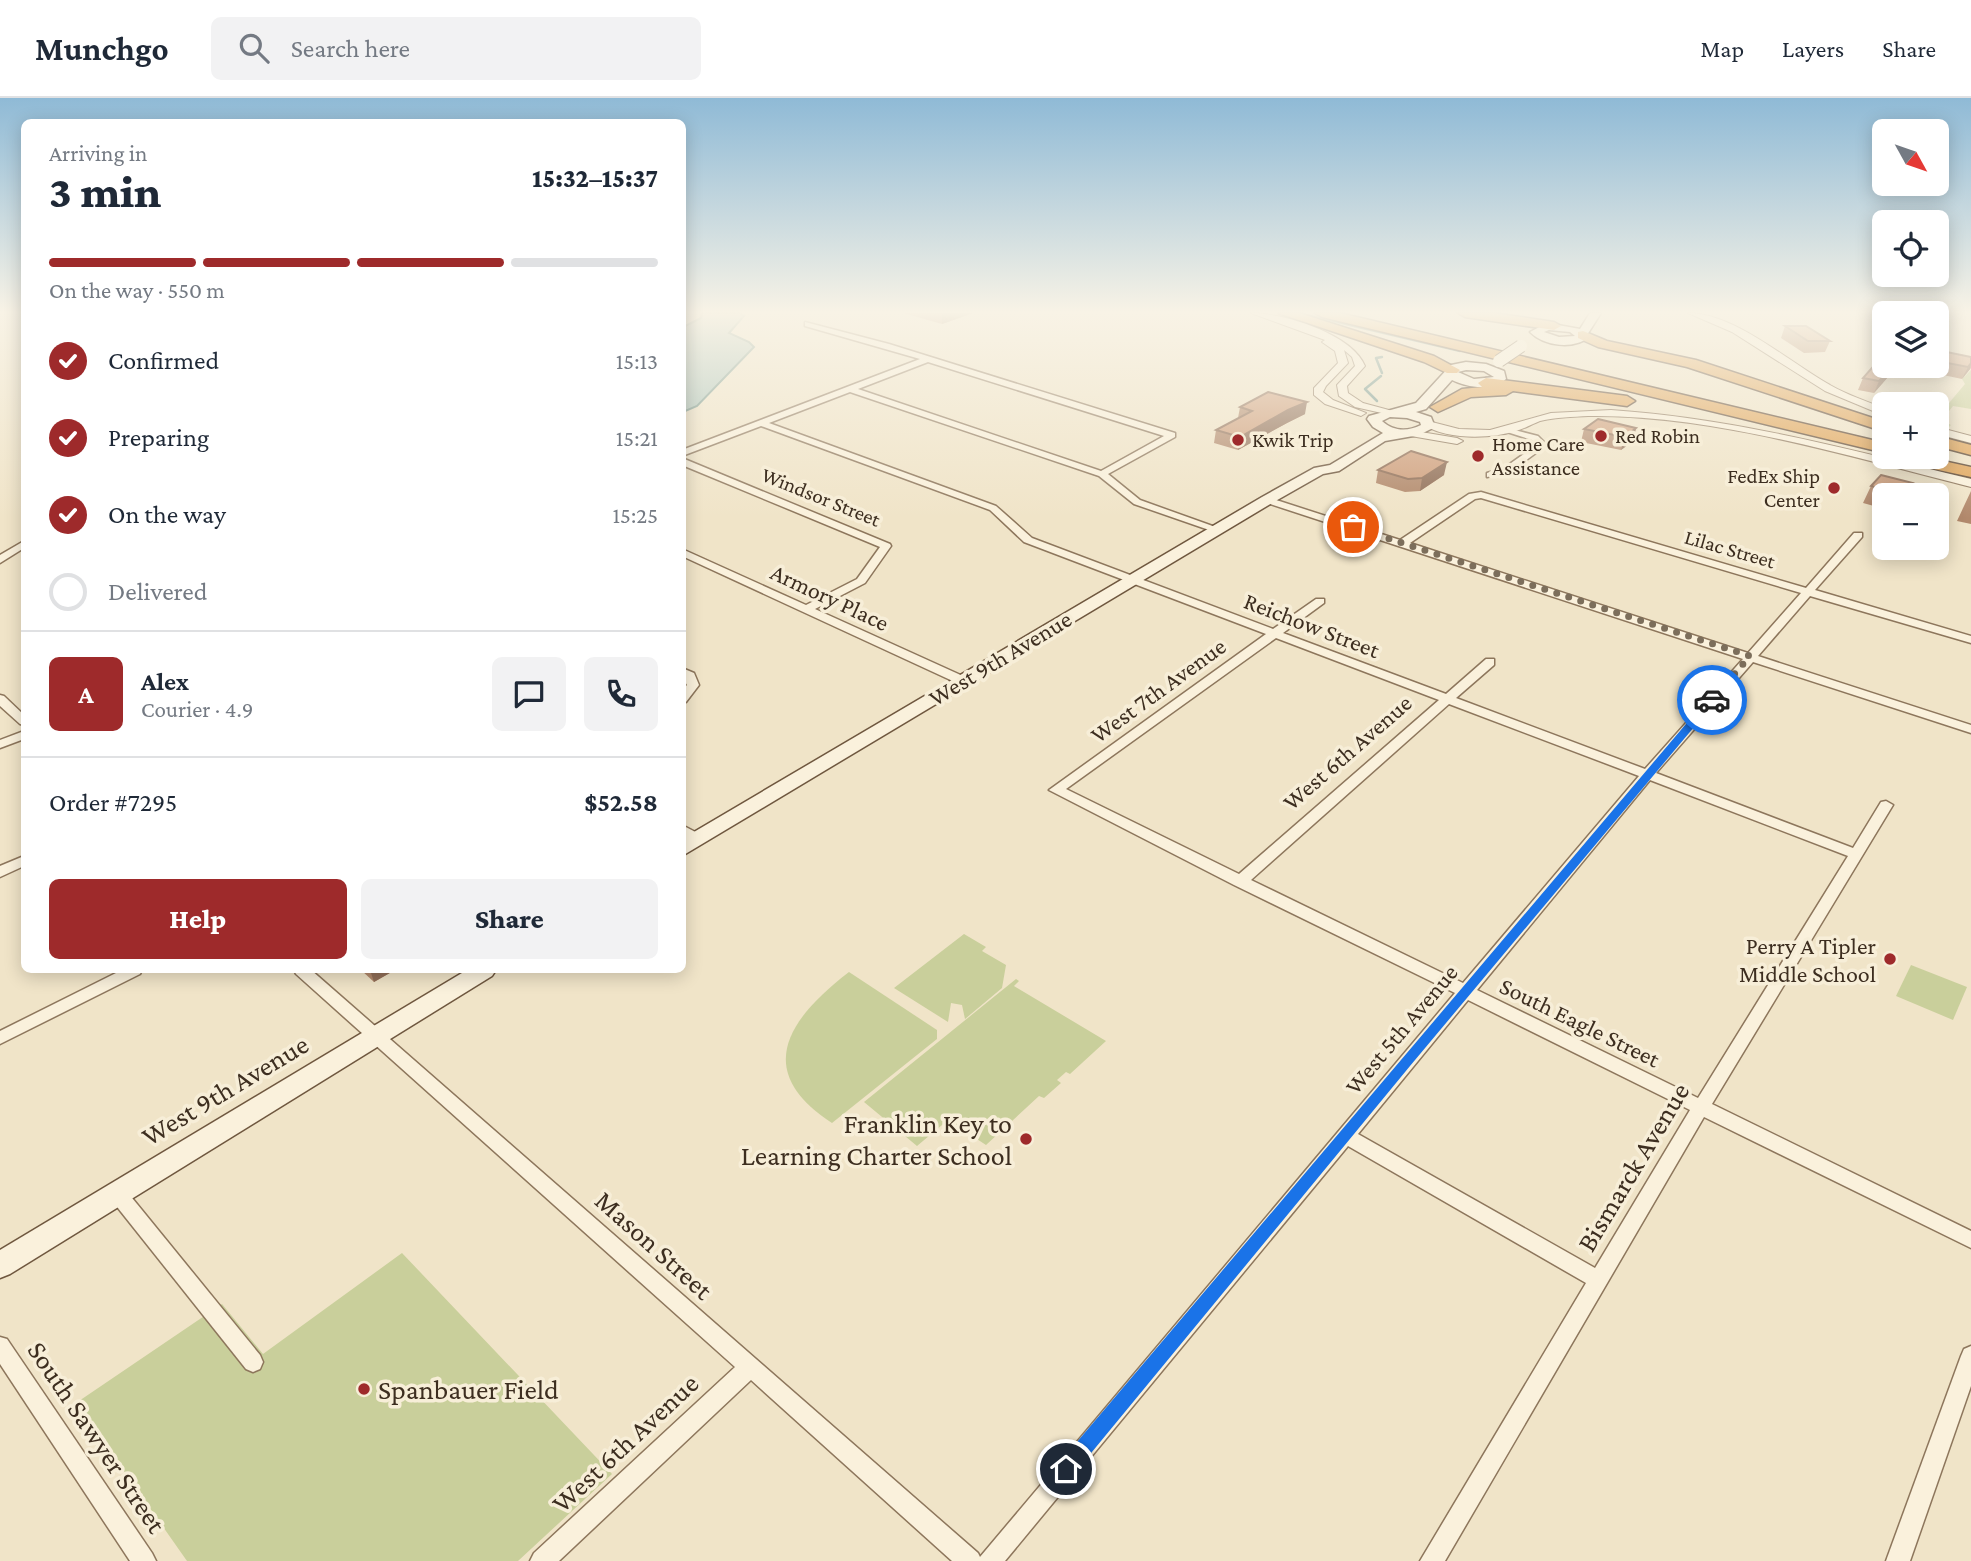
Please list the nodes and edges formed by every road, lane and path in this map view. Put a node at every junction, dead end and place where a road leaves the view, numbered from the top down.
1 (870, 381) edge
2 (1000, 381) edge
3 (1325, 381) edge
4 (1346, 381) edge
5 (1443, 381) edge
6 (1488, 381) edge
7 (1491, 381) edge
8 (1603, 381) edge
9 (1648, 381) edge
10 (1746, 381) edge
11 (1817, 381) edge
12 (850, 389) junction
13 (1591, 396) junction
14 (1438, 407) junction
15 (1872, 407) edge
16 (1398, 413) junction
17 (1374, 421) junction
18 (1427, 422) junction
19 (761, 423) junction
20 (1872, 423) edge
21 (1510, 430) junction
22 (1406, 433) junction
23 (1872, 434) edge
24 (1949, 434) edge
25 (1971, 440) edge
26 (1949, 444) edge
27 (1872, 447) edge
28 (1872, 447) edge
29 (1971, 450) edge
30 (686, 451) edge
31 (1949, 452) edge
32 (1971, 457) edge
33 (686, 463) edge
34 (1949, 464) edge
35 (1949, 466) edge
36 (1971, 470) edge
37 (1319, 471) junction
38 (1102, 474) junction
39 (1490, 475) dead end
40 (1971, 483) edge
41 (1267, 499) junction
42 (1216, 528) junction
43 (1858, 535) dead end
44 (1403, 544) junction
45 (21, 546) edge
46 (686, 554) edge
47 (0, 561) edge
48 (1132, 579) junction
49 (1808, 592) junction
50 (1320, 601) dead end
51 (806, 609) junction
52 (1274, 633) junction
53 (1971, 640) edge
54 (1750, 656) junction
55 (1490, 662) dead end
56 (686, 674) edge
57 (961, 680) junction
58 (686, 694) edge
59 (0, 699) edge
60 (1448, 699) junction
61 (21, 719) edge
62 (1971, 729) edge
63 (21, 736) edge
64 (0, 744) edge
65 (1647, 775) junction
66 (1056, 790) joint
67 (1886, 805) dead end
68 (688, 839) edge
69 (1856, 853) junction
70 (21, 862) edge
71 (0, 872) edge
72 (1239, 882) junction
73 (128, 973) edge
74 (306, 973) edge
75 (479, 973) edge
76 (1464, 993) junction
77 (377, 1034) junction
78 (0, 1038) edge
79 (1701, 1107) junction
80 (1345, 1135) junction
81 (117, 1193) junction
82 (1971, 1240) edge
83 (0, 1265) edge
84 (1598, 1280) junction
85 (0, 1346) edge
86 (1971, 1356) edge
87 (253, 1362) dead end
88 (749, 1368) junction
89 (144, 1561) edge
90 (542, 1561) edge
91 (970, 1561) edge
92 (990, 1561) edge
93 (1432, 1561) edge
94 (1898, 1561) edge

1 - 12 street
2 - 38 street
3 - 17 street
4 - 16 street
5 - 16 main road
6 - 14 main road
7 - 13 highway
8 - 27 highway
9 - 23 highway
10 - 20 highway
11 - 15 street
12 - 19 street
12 - 38 street
13 - 14 highway
13 - 28 highway
14 - 18 main road
16 - 17 main road
16 - 18 main road
17 - 22 main road
17 - 37 main road, West 9th Avenue
18 - 21 street
18 - 22 main road, West 9th Avenue
19 - 30 street
19 - 48 street, Reichow Street
21 - 22 street
21 - 39 street
21 - 40 street
22 - 37 main road, West 9th Avenue
24 - 25 street
26 - 29 highway
31 - 32 highway
33 - 51 street, Windsor Street
34 - 36 highway
35 - 36 highway
37 - 41 main road, West 9th Avenue
38 - 42 street
41 - 42 main road, West 9th Avenue
41 - 44 street
42 - 48 main road, West 9th Avenue
43 - 49 street, West 5th Avenue
44 - 49 street, Lilac Street
44 - 54 street
45 - 47 street
46 - 51 street, Armory Place
48 - 52 street, Reichow Street
48 - 57 main road, West 9th Avenue
49 - 53 street, Lilac Street
49 - 54 street, West 5th Avenue
50 - 52 street, West 7th Avenue
51 - 57 street, Armory Place
52 - 60 street, Reichow Street
52 - 66 street, West 7th Avenue
54 - 62 street
54 - 65 street, West 5th Avenue
55 - 60 street, West 6th Avenue
56 - 58 street
57 - 68 main road, West 9th Avenue
59 - 61 street
60 - 65 street, Reichow Street
60 - 72 street, West 6th Avenue
63 - 64 street
65 - 69 street, Reichow Street
65 - 76 street, West 5th Avenue
66 - 72 street, South Eagle Street
67 - 69 street, Bismarck Avenue
69 - 79 street, Bismarck Avenue
70 - 71 street
72 - 76 street, South Eagle Street
73 - 78 street
74 - 77 street, Mason Street
75 - 77 main road, West 9th Avenue
76 - 79 street, South Eagle Street
76 - 80 street, West 5th Avenue
77 - 81 main road, West 9th Avenue
77 - 88 street, Mason Street
79 - 82 street, South Eagle Street
79 - 84 street, Bismarck Avenue
80 - 84 street
80 - 92 street, West 5th Avenue
81 - 83 main road, West 9th Avenue
81 - 87 street
84 - 93 street, Bismarck Avenue
85 - 89 street, South Sawyer Street
86 - 94 street
88 - 90 street, West 6th Avenue
88 - 91 street, Mason Street

